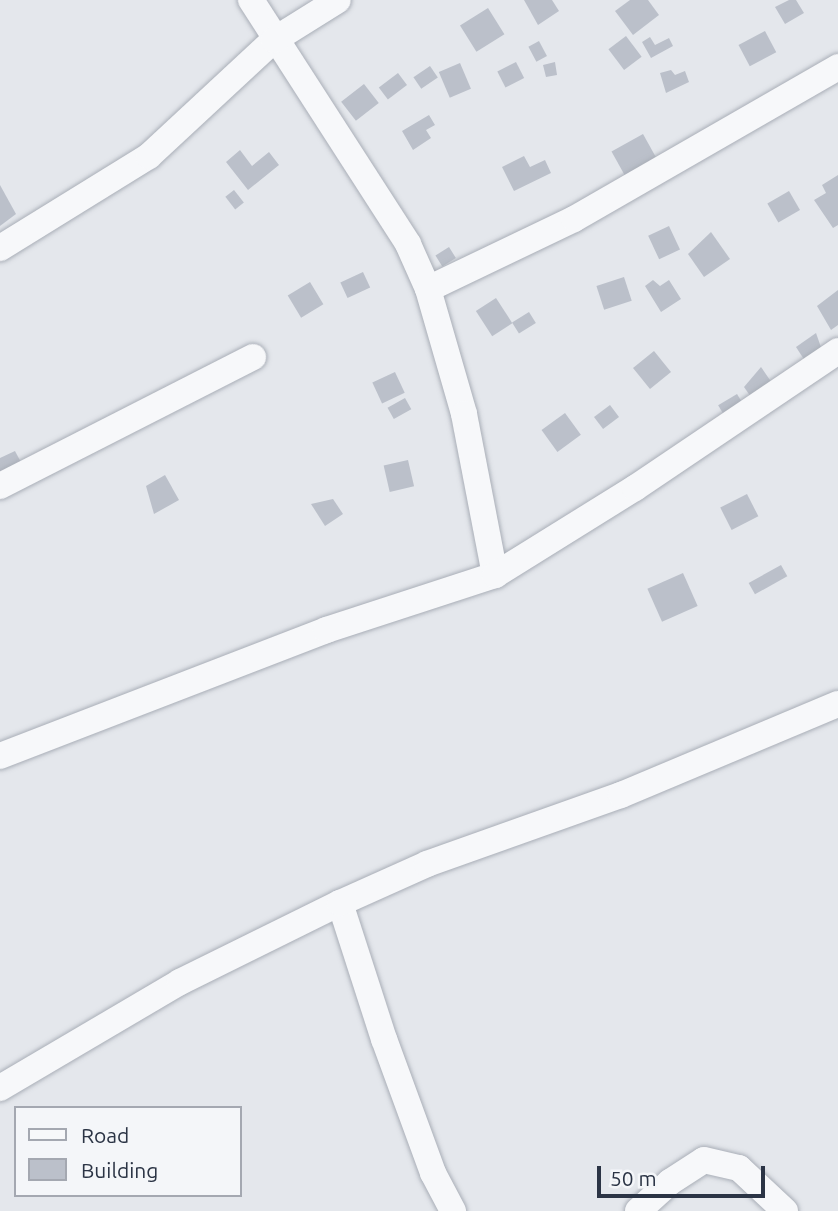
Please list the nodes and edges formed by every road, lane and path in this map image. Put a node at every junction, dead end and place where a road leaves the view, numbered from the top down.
1 (251, 0) edge
2 (338, 0) edge
3 (274, 40) junction
4 (838, 68) edge
5 (0, 248) edge
6 (428, 289) junction
7 (838, 351) edge
8 (253, 357) dead end
9 (0, 486) edge
10 (495, 575) junction
11 (838, 704) edge
12 (0, 756) edge
13 (340, 903) junction
14 (0, 1088) edge
15 (453, 1211) edge
16 (638, 1211) edge
17 (785, 1211) edge

1 - 3 street
2 - 3 street
3 - 5 street
3 - 6 street
4 - 6 street
6 - 10 street
7 - 10 street
8 - 9 street
10 - 12 street
11 - 13 street
13 - 14 street
13 - 15 street
16 - 17 street

